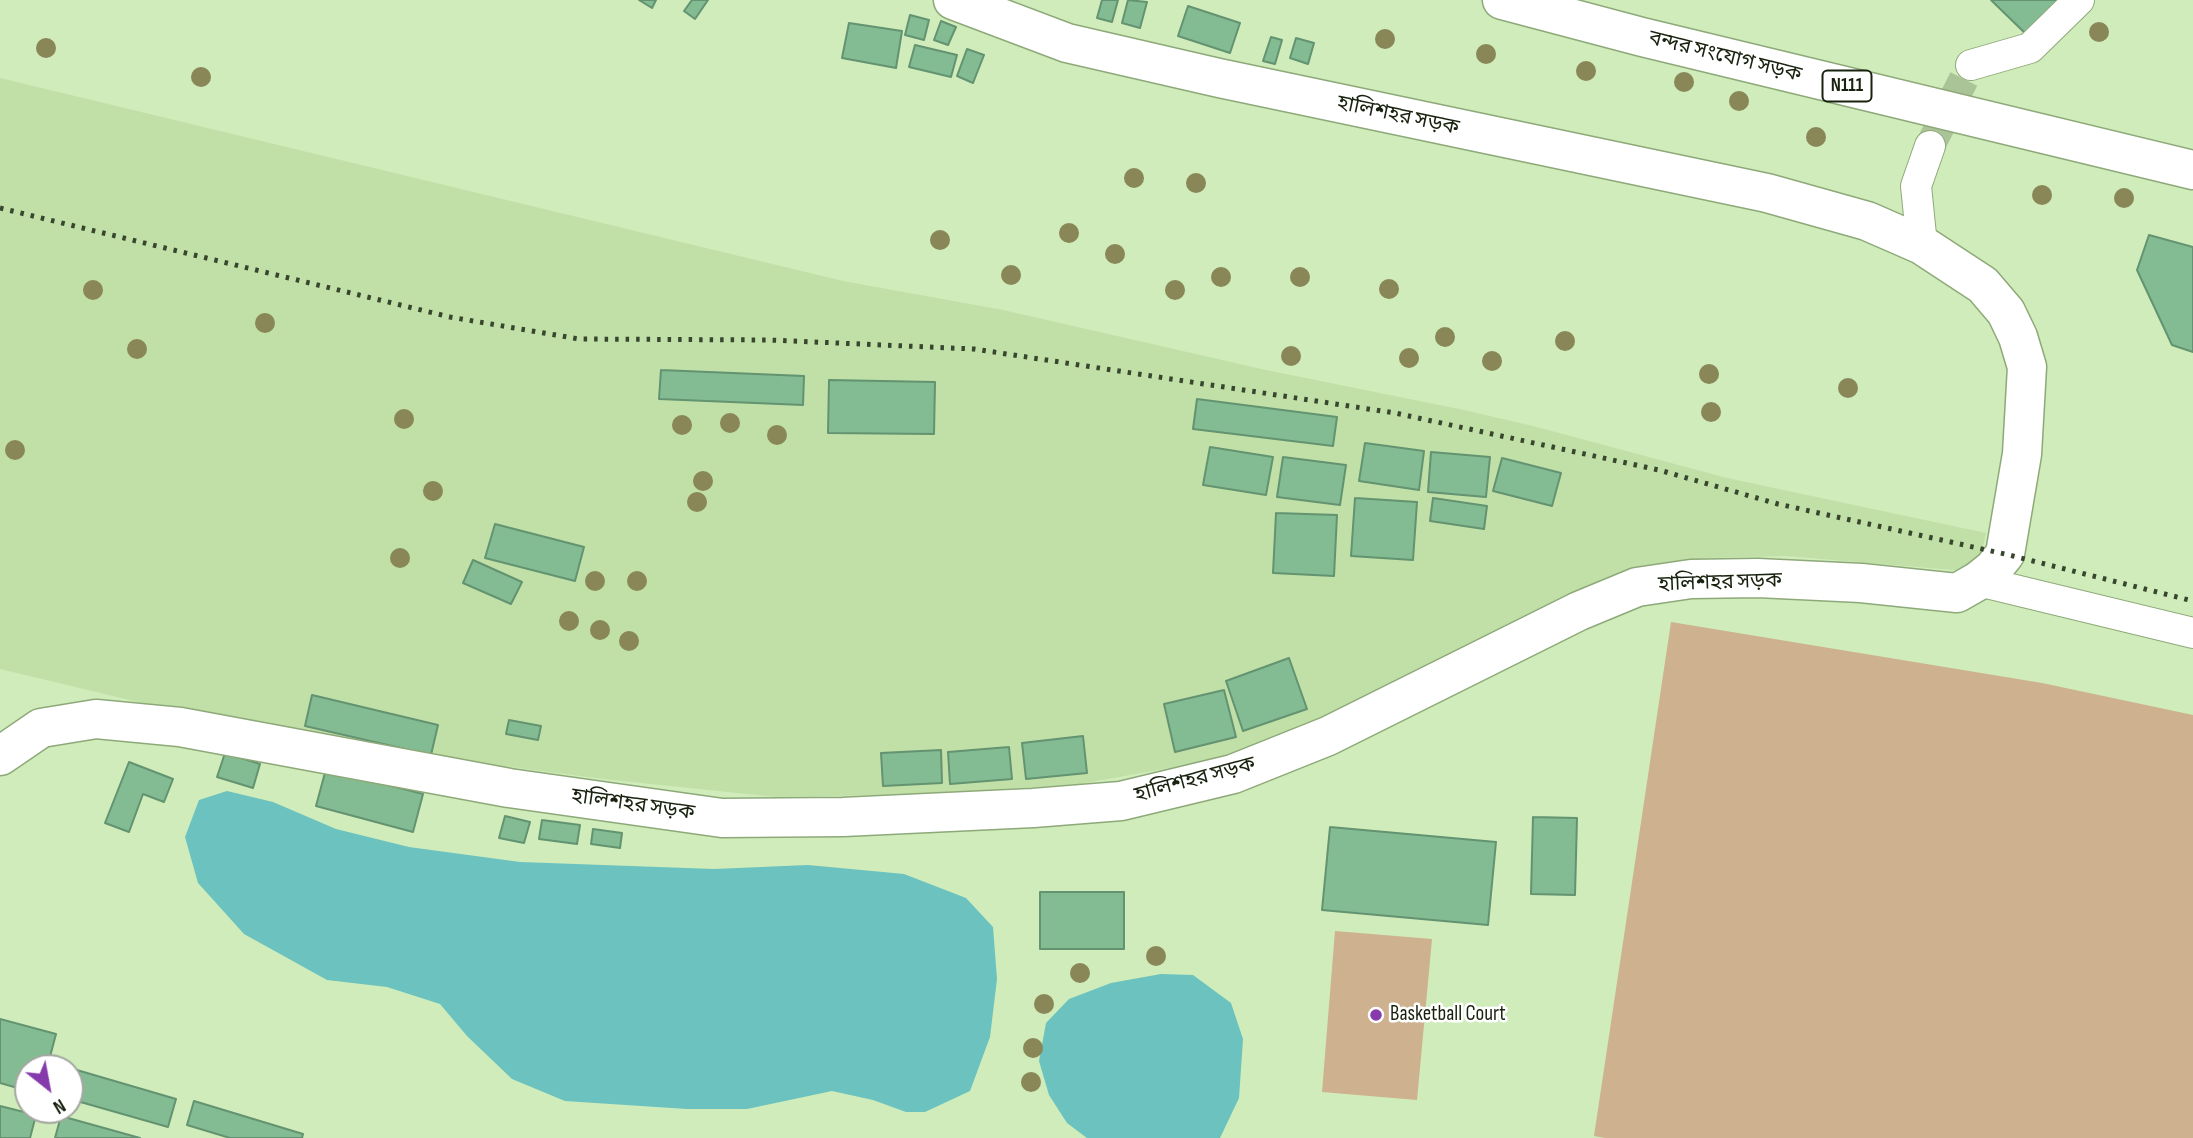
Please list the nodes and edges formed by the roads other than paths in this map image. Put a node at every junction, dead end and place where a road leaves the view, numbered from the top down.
1 (953, 0) edge
2 (1502, 0) edge
3 (2079, 0) edge
4 (1971, 65) dead end
5 (1930, 146) tunnel mouth
6 (2193, 170) edge
7 (1922, 245) junction
8 (1978, 582) junction
9 (2193, 633) edge
10 (0, 756) edge

1 - 7 main road, হালিশহর সড়ক
2 - 6 main road, বন্দর সংযোগ সড়ক / N111
3 - 4 street
5 - 7 street
7 - 8 main road, হালিশহর সড়ক
8 - 9 street
8 - 10 main road, হালিশহর সড়ক

